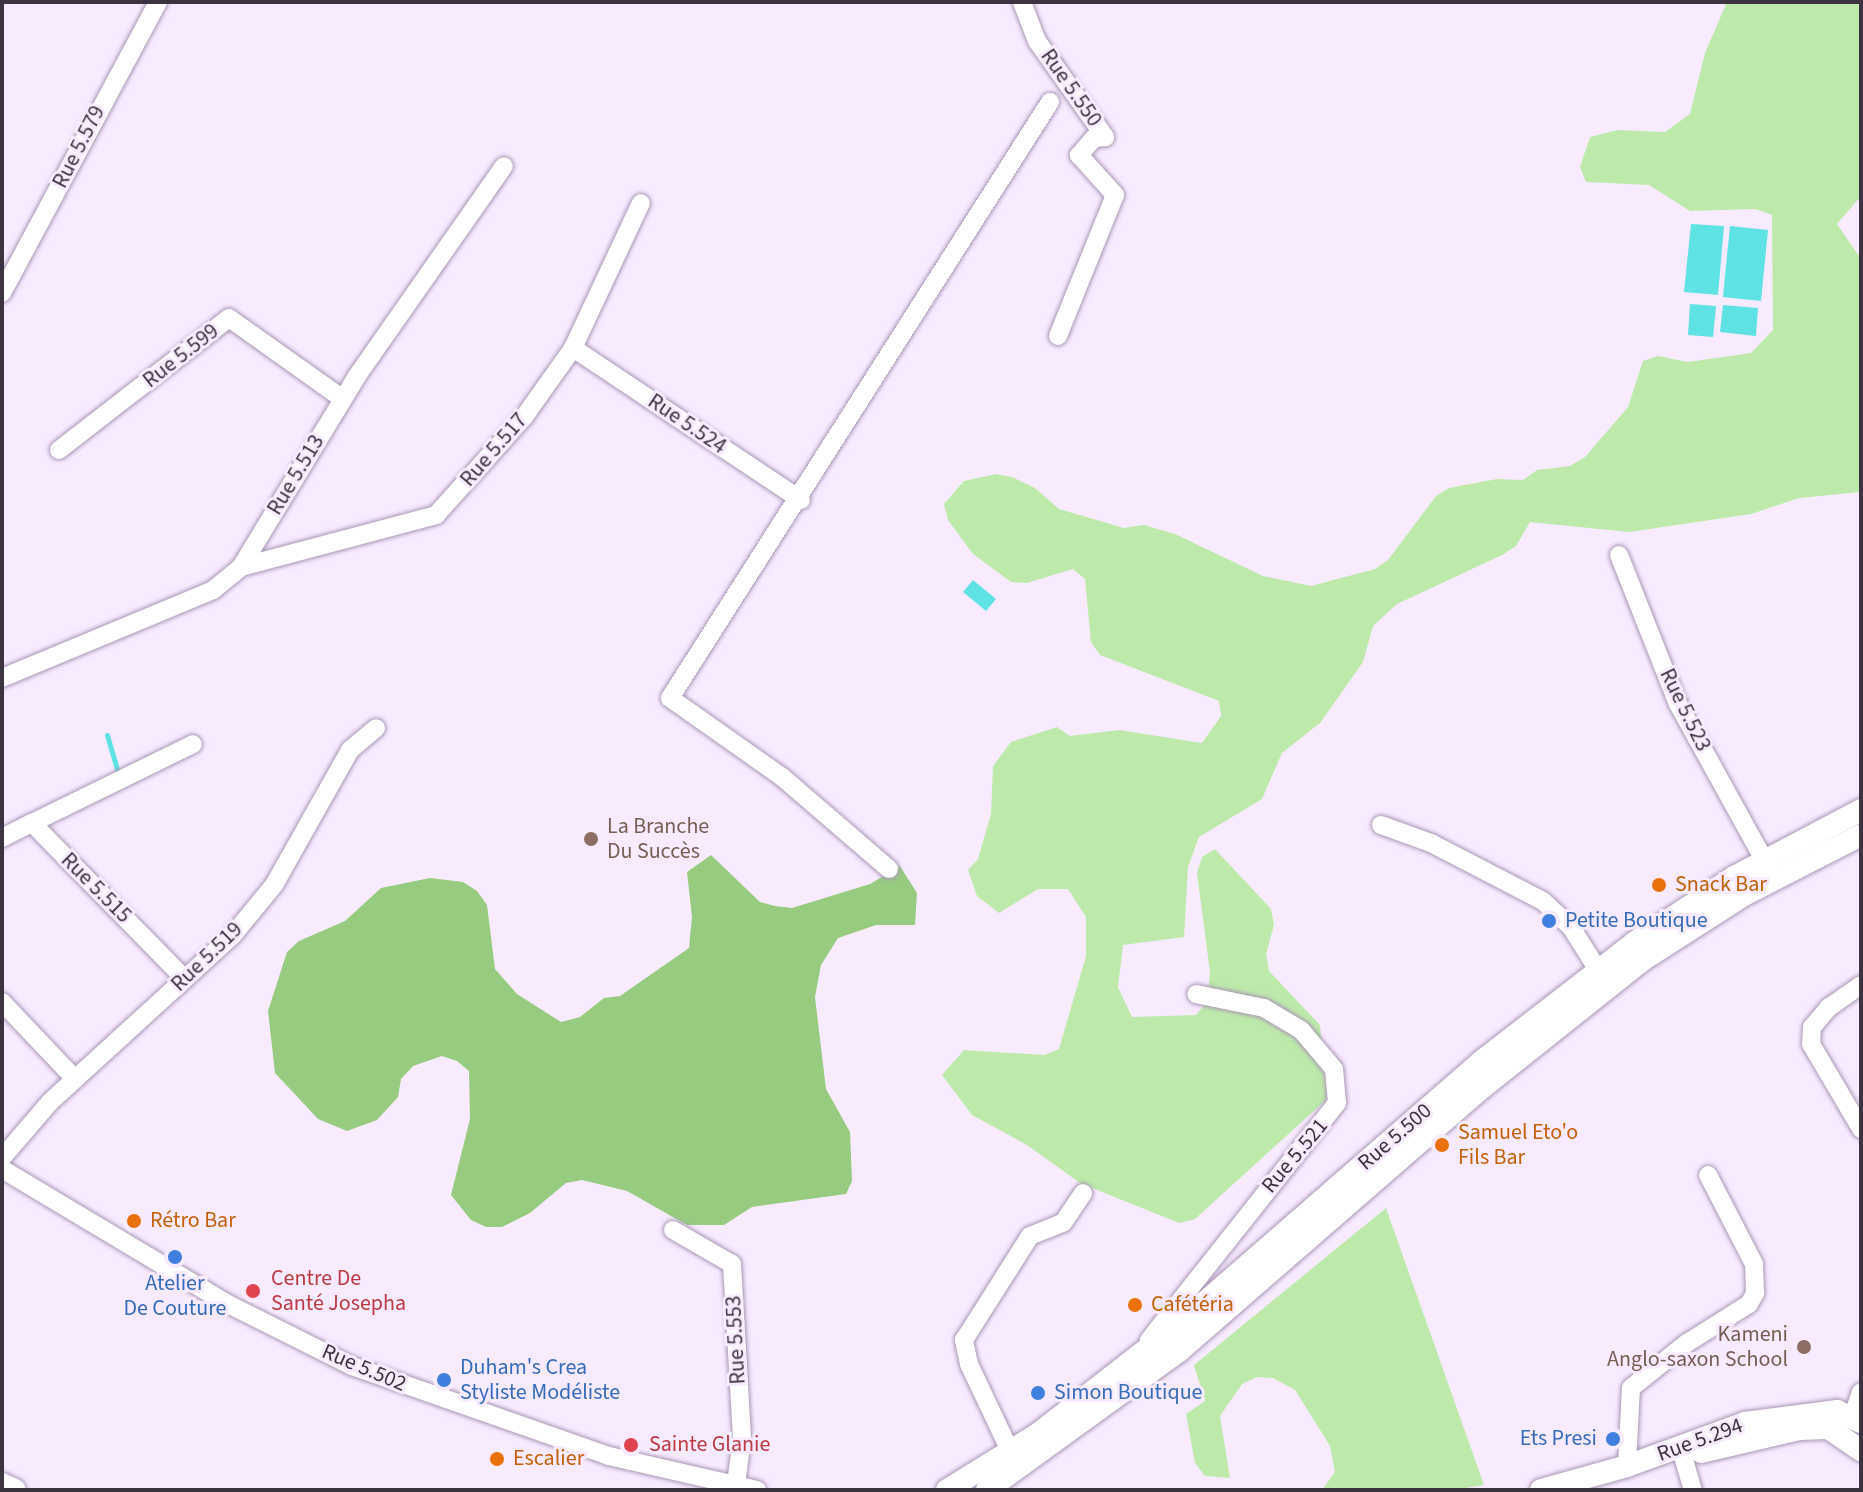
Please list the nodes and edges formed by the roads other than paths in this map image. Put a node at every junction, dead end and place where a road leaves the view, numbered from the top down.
1 (158, 2) edge
2 (1022, 2) edge
3 (1050, 102) dead end
4 (504, 166) dead end
5 (641, 203) dead end
6 (2, 293) edge
7 (1058, 336) dead end
8 (573, 348) junction
9 (343, 399) junction
10 (59, 450) dead end
11 (801, 500) junction
12 (1619, 555) dead end
13 (241, 567) junction
14 (2, 678) edge
15 (376, 728) dead end
16 (193, 744) dead end
17 (1861, 810) edge
18 (32, 823) junction
19 (1381, 825) dead end
20 (2, 838) edge
21 (1851, 838) edge
22 (1764, 860) junction
23 (889, 869) dead end
24 (1598, 970) junction
25 (183, 977) junction
26 (1861, 985) edge
27 (1196, 994) dead end
28 (2, 1002) edge
29 (75, 1079) junction
30 (1861, 1129) edge
31 (2, 1158) edge
32 (2, 1169) edge
33 (1708, 1175) dead end
34 (1083, 1193) dead end
35 (673, 1230) dead end
36 (1129, 1364) junction
37 (1861, 1392) edge
38 (1857, 1419) edge
39 (1861, 1450) edge
40 (1011, 1453) junction
41 (1683, 1456) junction
42 (1627, 1466) junction
43 (2, 1484) edge
44 (736, 1484) junction
45 (15, 1490) edge
46 (757, 1490) edge
47 (947, 1490) edge
48 (987, 1490) edge
49 (1541, 1490) edge
50 (1586, 1490) edge
51 (1693, 1490) edge

1 - 6 street, Rue 5.579
2 - 7 street, Rue 5.550
3 - 11 street
4 - 9 street, Rue 5.513
5 - 8 street, Rue 5.517
8 - 11 street, Rue 5.524
8 - 13 street, Rue 5.517
9 - 10 street, Rue 5.599
9 - 13 street, Rue 5.513
11 - 23 street
12 - 22 street, Rue 5.523
13 - 14 street, Rue 5.513
15 - 25 street, Rue 5.519
16 - 18 street
17 - 21 main road, Rue 5.500
18 - 20 street
18 - 25 street, Rue 5.515
19 - 24 street
21 - 22 main road, Rue 5.500
21 - 48 main road, Rue 5.500
22 - 24 main road, Rue 5.500
24 - 36 main road, Rue 5.500
25 - 29 street, Rue 5.519
26 - 30 street
27 - 36 street, Rue 5.521
28 - 29 street
29 - 31 street, Rue 5.519
32 - 44 street, Rue 5.502
33 - 42 street
34 - 40 street
35 - 44 street, Rue 5.553
36 - 40 main road, Rue 5.500
37 - 38 street
38 - 42 main road, Rue 5.294
39 - 41 main road, Rue 5.294
40 - 47 main road, Rue 5.500
41 - 50 main road, Rue 5.294
41 - 51 street
42 - 49 main road, Rue 5.294
43 - 45 main road
44 - 46 street, Rue 5.502

